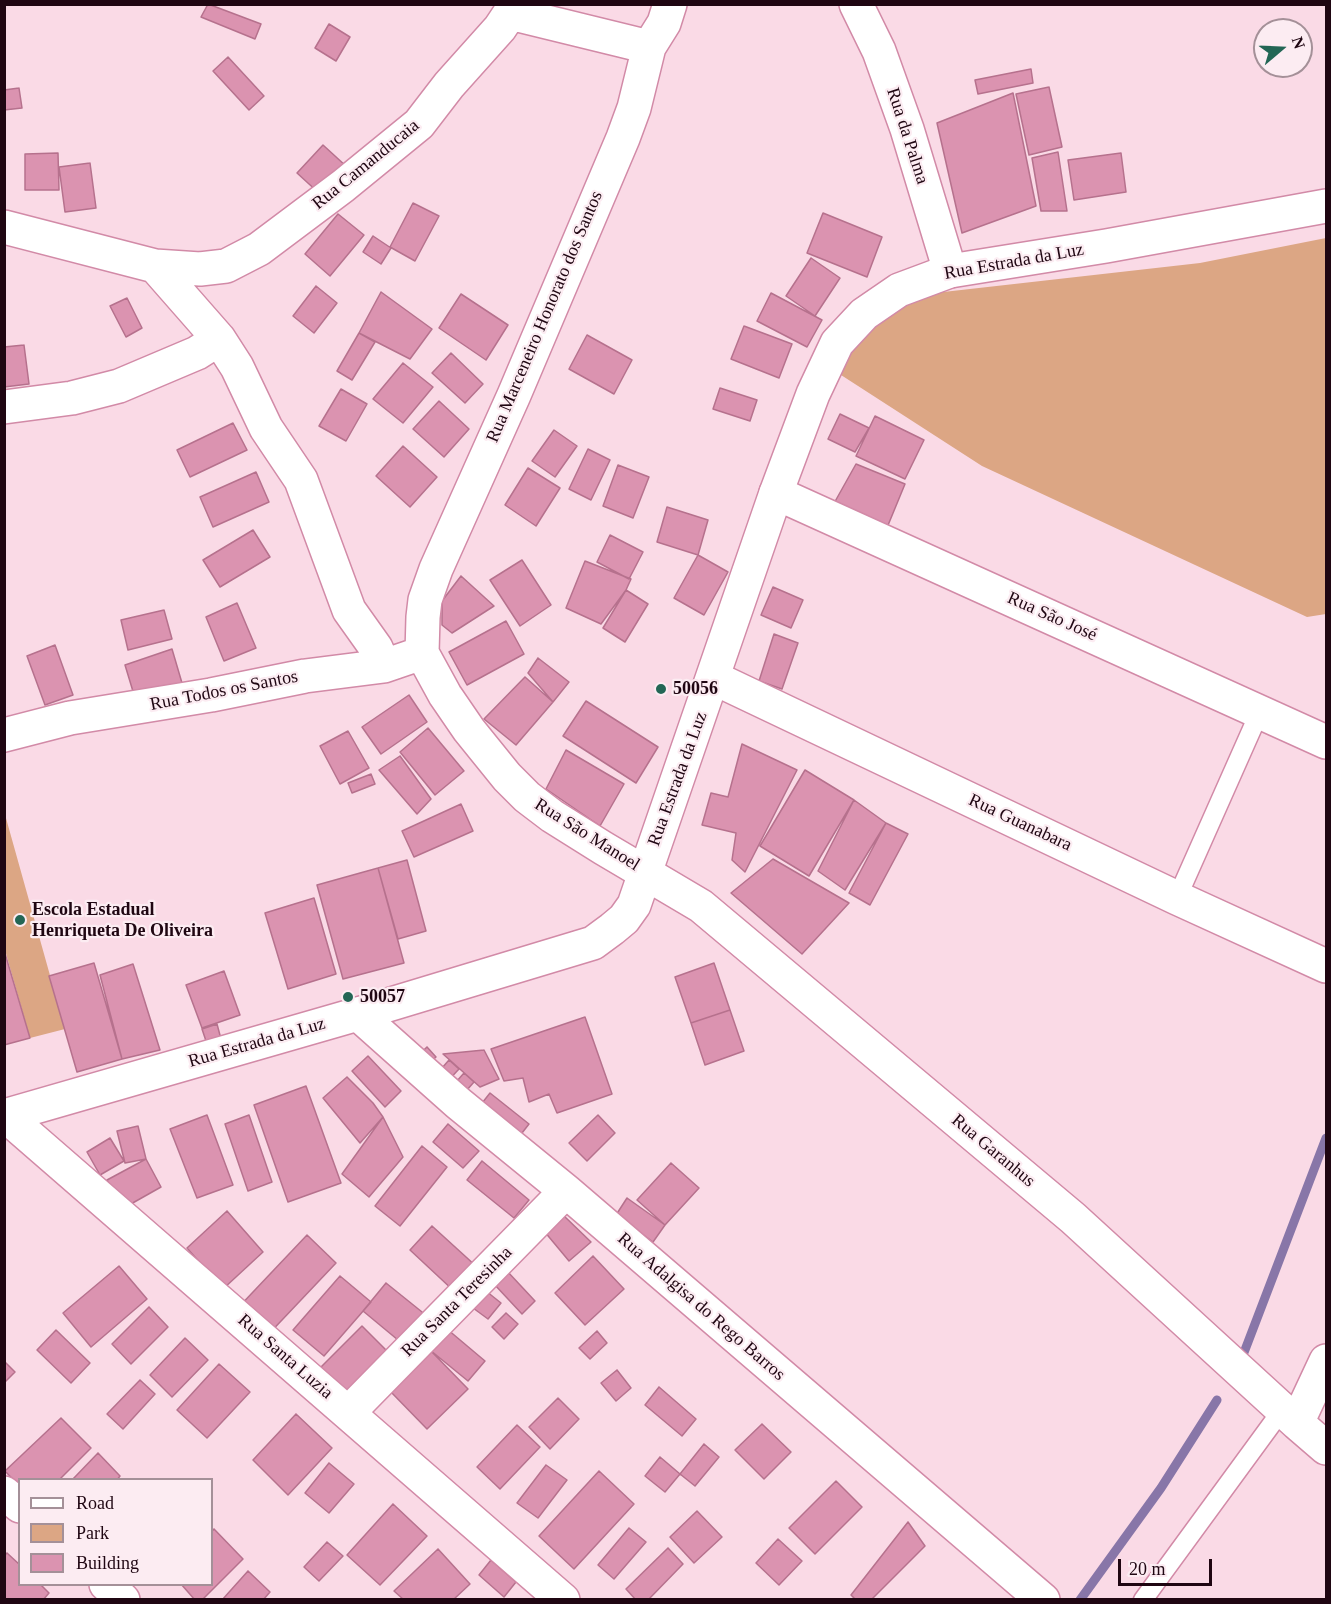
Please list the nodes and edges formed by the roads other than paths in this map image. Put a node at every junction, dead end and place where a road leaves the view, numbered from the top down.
1 (670, 4) edge
2 (856, 4) edge
3 (511, 9) edge
4 (649, 47) junction
5 (1326, 206) edge
6 (4, 227) edge
7 (154, 266) junction
8 (226, 266) junction
9 (950, 271) junction
10 (211, 330) junction
11 (4, 407) edge
12 (776, 493) junction
13 (422, 642) junction
14 (384, 666) junction
15 (714, 678) junction
16 (1260, 711) junction
17 (4, 735) edge
18 (1326, 742) edge
19 (645, 871) junction
20 (1177, 898) junction
21 (1326, 966) edge
22 (357, 1014) junction
23 (5, 1116) edge
24 (566, 1191) junction
25 (1326, 1361) edge
26 (348, 1413) junction
27 (1289, 1416) junction
28 (1326, 1448) edge
29 (4, 1493) edge
30 (18, 1504) edge
31 (108, 1586) edge
32 (1033, 1596) edge
33 (123, 1599) edge
34 (562, 1599) edge
35 (1143, 1599) edge

1 - 4 street, Rua Marceneiro Honorato dos Santos
2 - 9 street, Rua da Palma
3 - 4 street, Rua Camanducaia
3 - 8 street, Rua Camanducaia
4 - 13 street, Rua Marceneiro Honorato dos Santos
5 - 9 street, Rua Estrada da Luz
6 - 7 street
7 - 8 street
7 - 10 street
8 - 10 street
9 - 12 street, Rua Estrada da Luz
10 - 11 street
10 - 14 street
12 - 15 street, Rua Estrada da Luz
12 - 16 street, Rua São José
13 - 14 street, Rua Todos os Santos
13 - 19 street, Rua São Manoel
14 - 17 street, Rua Todos os Santos
15 - 19 street, Rua Estrada da Luz
15 - 20 street, Rua Guanabara
16 - 18 street, Rua São José
16 - 20 lane
19 - 22 street, Rua Estrada da Luz
19 - 27 street, Rua Garanhus
20 - 21 street, Rua Guanabara
22 - 23 street, Rua Estrada da Luz
22 - 24 street, Rua Adalgisa do Rego Barros
23 - 26 street, Rua Santa Luzia
24 - 26 street, Rua Santa Teresinha
24 - 32 street, Rua Adalgisa do Rego Barros
25 - 27 street
26 - 34 street, Rua Santa Luzia
27 - 28 street, Rua Garanhus
27 - 35 lane
29 - 30 street
31 - 33 street

